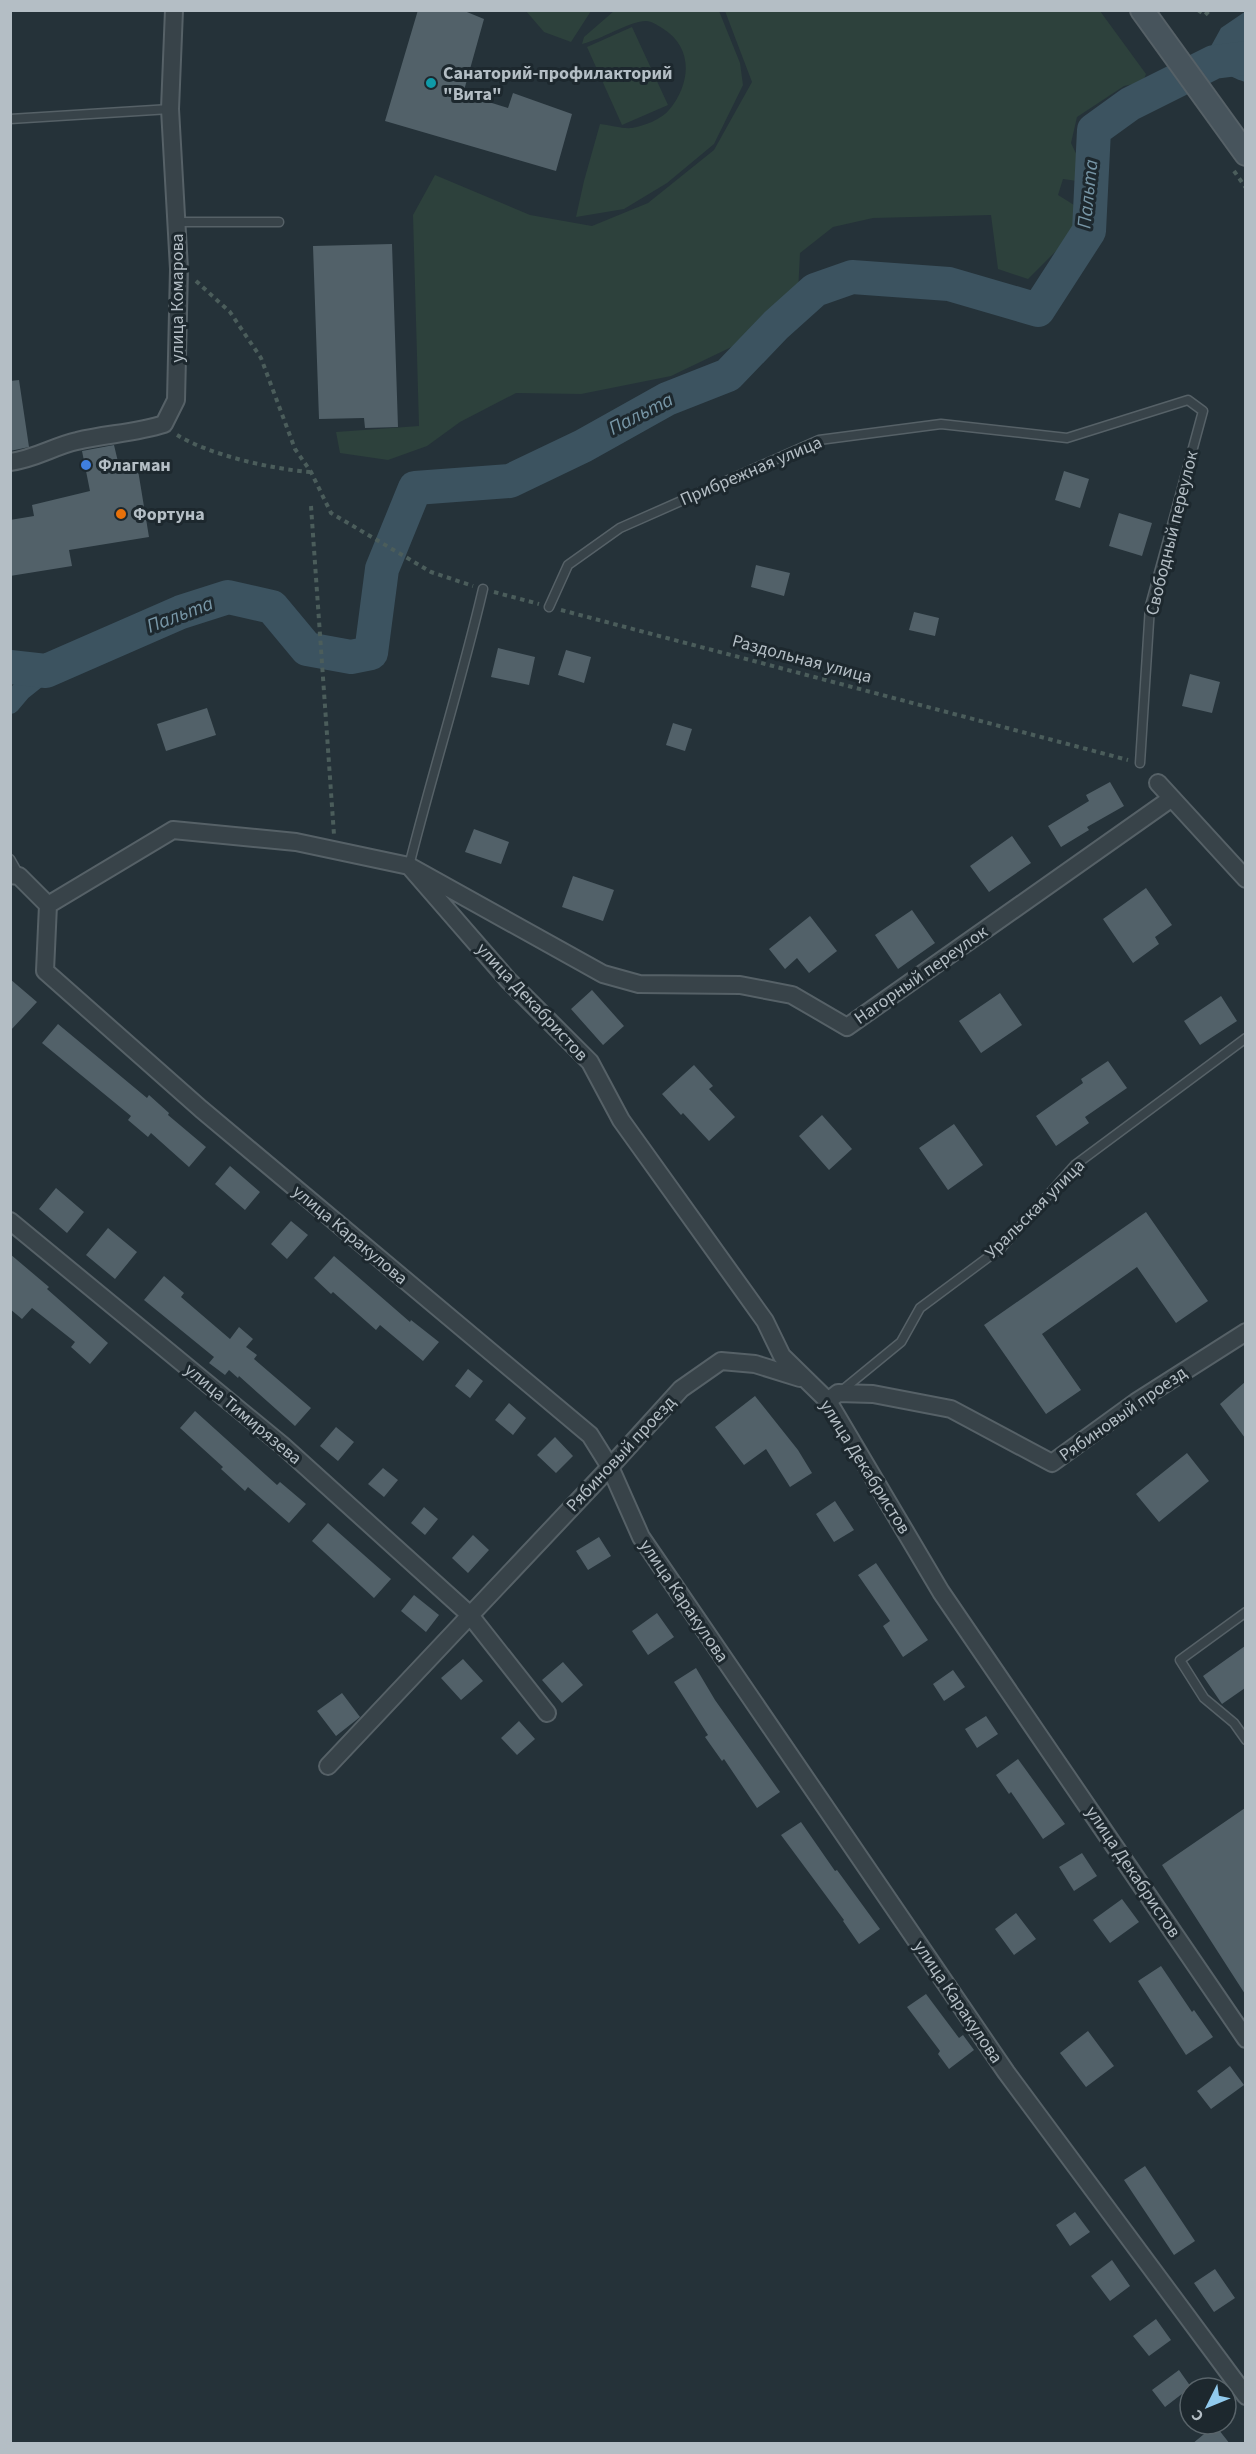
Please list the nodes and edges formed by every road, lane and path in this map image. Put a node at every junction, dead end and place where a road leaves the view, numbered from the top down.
1 (174, 10) edge
2 (1198, 10) edge
3 (1210, 10) edge
4 (1148, 18) edge
5 (170, 109) junction
6 (10, 118) edge
7 (1245, 154) edge
8 (177, 222) junction
9 (279, 222) dead end
10 (179, 269) junction
11 (1203, 411) joint
12 (164, 424) junction
13 (10, 462) edge
14 (311, 472) junction
15 (311, 506) dead end
16 (483, 590) junction
17 (549, 607) junction
18 (1140, 763) joint
19 (1158, 783) dead end
20 (1172, 798) junction
21 (334, 829) dead end
22 (10, 859) edge
23 (409, 866) junction
24 (15, 875) edge
25 (1245, 879) edge
26 (48, 905) junction
27 (1245, 1038) edge
28 (10, 1221) edge
29 (1245, 1332) edge
30 (803, 1378) junction
31 (833, 1397) junction
32 (610, 1467) junction
33 (1245, 1612) edge
34 (469, 1614) junction
35 (547, 1713) dead end
36 (1245, 1740) edge
37 (328, 1766) dead end
38 (1245, 2038) edge
39 (1245, 2396) edge

1 - 5 street, улица Комарова
2 - 3 path
4 - 7 main road
5 - 6 lane
5 - 8 street, улица Комарова
8 - 9 lane
8 - 10 street, улица Комарова
10 - 12 street, улица Комарова
10 - 14 path, Раздольная улица
11 - 17 lane, Прибрежная улица
11 - 18 lane, Свободный переулок
12 - 13 street
12 - 14 path
14 - 16 path, Раздольная улица
15 - 21 path
16 - 17 path, Раздольная улица
16 - 23 lane
17 - 18 path, Раздольная улица
19 - 20 street
20 - 23 street, Нагорный переулок
20 - 25 street
22 - 24 lane
23 - 26 street
23 - 30 street, улица Декабристов
24 - 26 street
26 - 32 street, улица Каракулова
27 - 31 lane, Уральская улица
28 - 34 street, улица Тимирязева
29 - 31 street, Рябиновый проезд
30 - 31 street, улица Декабристов
30 - 32 street, Рябиновый проезд
31 - 38 street, улица Декабристов
32 - 34 street, Рябиновый проезд
32 - 39 street, улица Каракулова
33 - 36 lane
34 - 35 street, улица Тимирязева
34 - 37 street, Рябиновый проезд

